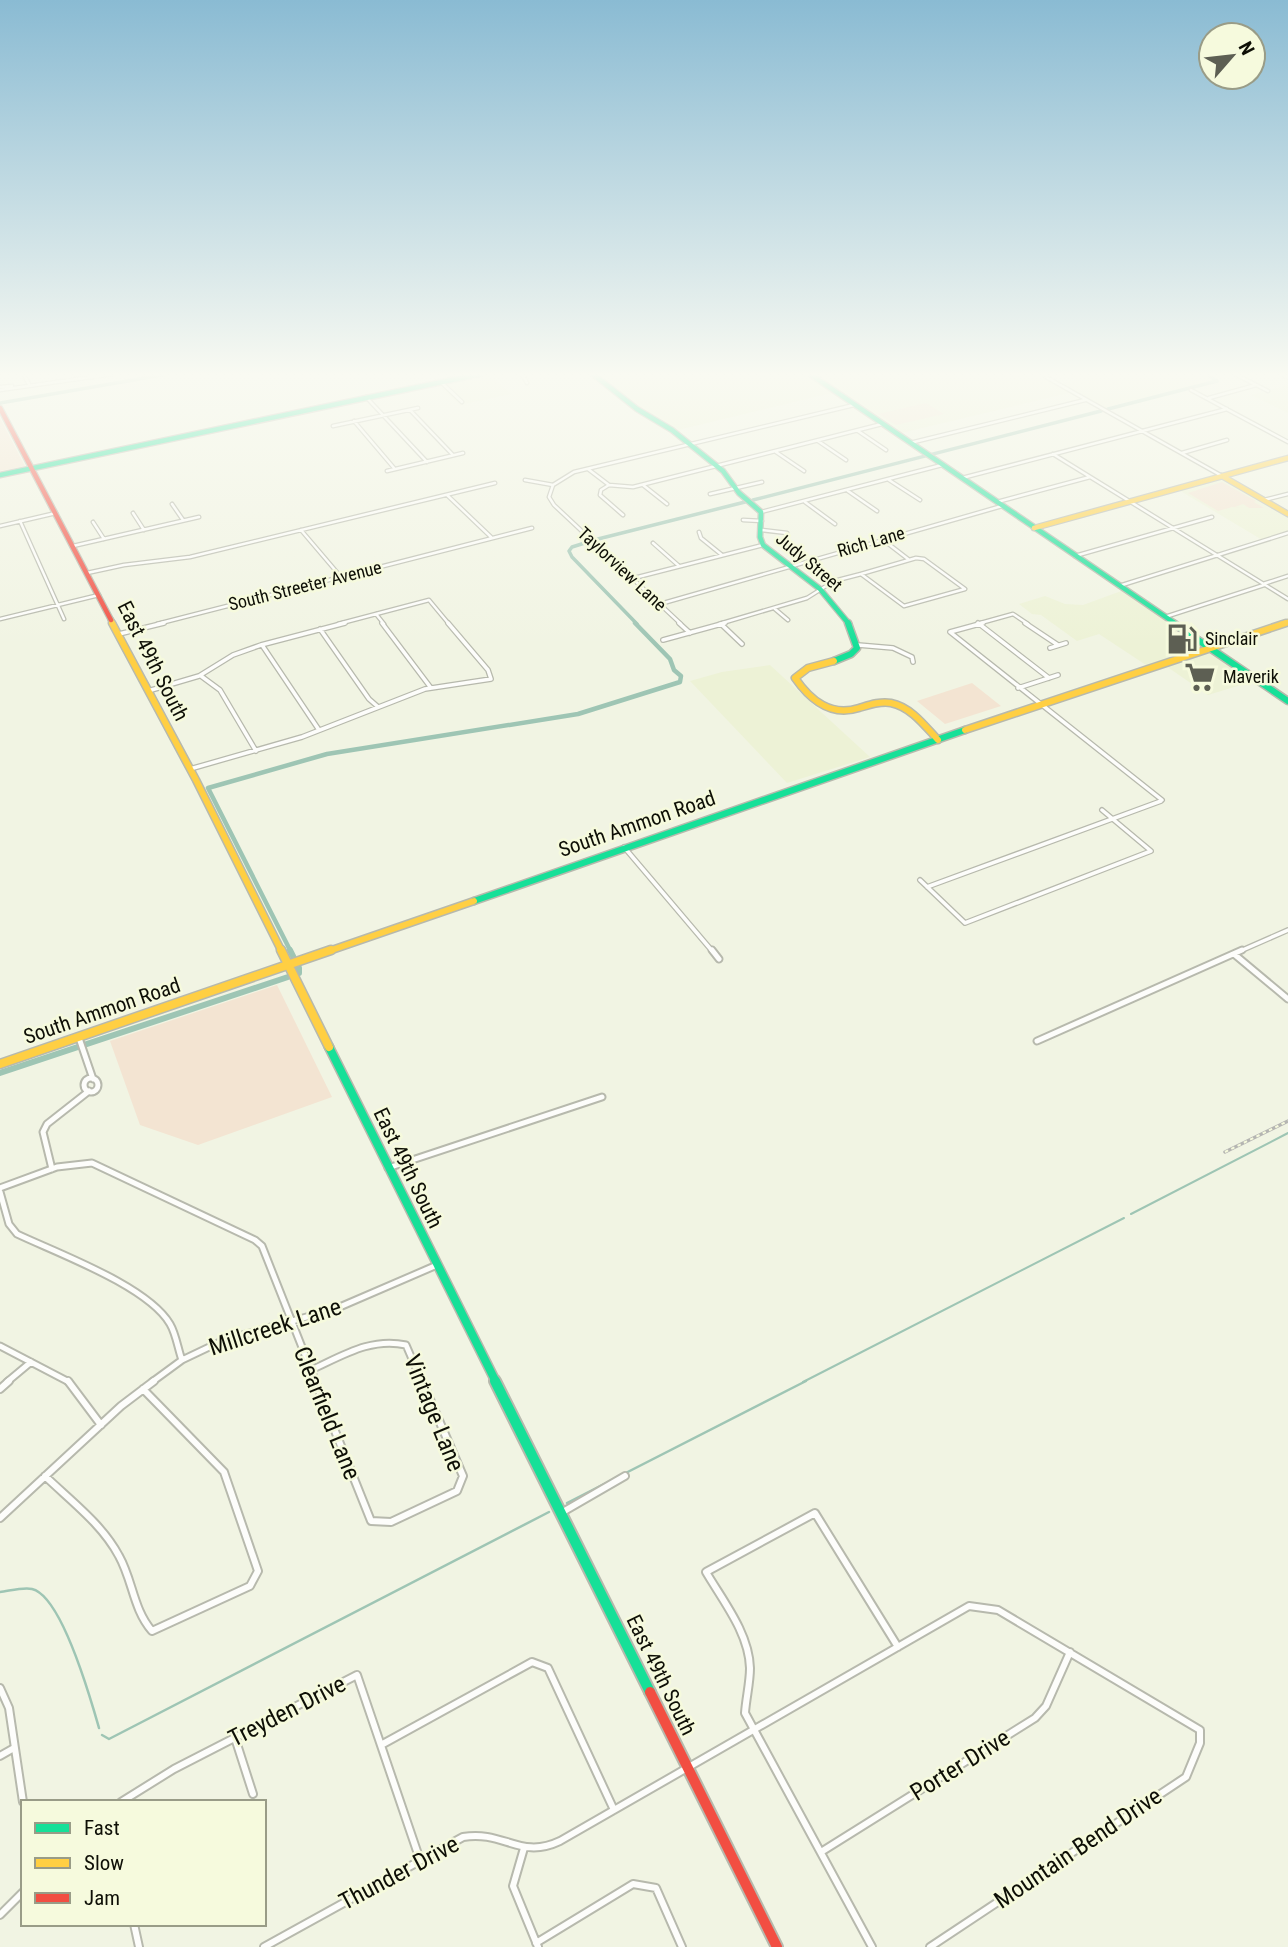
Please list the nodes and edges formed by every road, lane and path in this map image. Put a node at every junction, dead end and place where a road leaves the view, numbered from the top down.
1 (30, 465) edge
2 (47, 465) edge
3 (391, 465) edge
4 (412, 465) edge
5 (605, 465) edge
6 (721, 465) edge
7 (795, 465) edge
8 (942, 465) joint
9 (1011, 465) edge
10 (1070, 465) edge
11 (1201, 465) edge
12 (1264, 465) edge
13 (717, 466) junction
14 (32, 468) junction
15 (395, 469) junction
16 (588, 469) junction
17 (387, 471) dead end
18 (804, 471) dead end
19 (0, 475) edge
20 (1090, 477) junction
21 (1222, 477) junction
22 (961, 478) junction
23 (889, 479) junction
24 (525, 480) dead end
25 (762, 482) dead end
26 (495, 483) dead end
27 (642, 484) junction
28 (553, 485) junction
29 (610, 485) junction
30 (736, 488) junction
31 (847, 491) junction
32 (710, 494) dead end
33 (1288, 494) edge
34 (447, 495) junction
35 (919, 500) dead end
36 (1264, 500) junction
37 (805, 501) junction
38 (1130, 502) junction
39 (172, 504) dead end
40 (667, 504) dead end
41 (999, 504) junction
42 (877, 511) dead end
43 (761, 512) junction
44 (55, 513) junction
45 (133, 513) dead end
46 (1288, 514) edge
47 (624, 515) dead end
48 (199, 517) dead end
49 (1212, 517) dead end
50 (183, 520) junction
51 (743, 520) dead end
52 (20, 521) junction
53 (762, 521) junction
54 (93, 522) dead end
55 (835, 524) dead end
56 (0, 526) edge
57 (532, 527) dead end
58 (1034, 528) junction
59 (1172, 528) junction
60 (144, 530) junction
61 (301, 530) junction
62 (761, 530) junction
63 (698, 532) dead end
64 (787, 533) dead end
65 (1288, 533) edge
66 (491, 538) junction
67 (104, 539) junction
68 (881, 539) junction
69 (653, 543) dead end
70 (763, 545) junction
71 (73, 546) junction
72 (723, 555) junction
73 (1215, 555) junction
74 (1074, 556) junction
75 (909, 560) junction
76 (788, 565) junction
77 (679, 566) junction
78 (88, 573) junction
79 (860, 573) junction
80 (1288, 576) edge
81 (341, 577) junction
82 (633, 578) junction
83 (1263, 585) junction
84 (1118, 586) junction
85 (819, 591) junction
86 (99, 595) junction
87 (1288, 599) edge
88 (660, 604) junction
89 (57, 605) junction
90 (775, 609) junction
91 (376, 614) junction
92 (1164, 617) junction
93 (0, 619) edge
94 (64, 619) dead end
95 (788, 620) dead end
96 (1287, 622) edge
97 (978, 623) junction
98 (721, 624) junction
99 (320, 629) junction
100 (690, 633) junction
101 (119, 634) junction
102 (663, 640) dead end
103 (1066, 643) dead end
104 (743, 644) dead end
105 (261, 645) junction
106 (858, 645) junction
107 (1058, 645) junction
108 (1210, 647) junction
109 (1050, 648) dead end
110 (913, 662) dead end
111 (1058, 675) dead end
112 (200, 676) junction
113 (1049, 678) junction
114 (431, 688) junction
115 (1017, 688) junction
116 (148, 691) junction
117 (1288, 701) edge
118 (377, 706) junction
119 (1039, 706) junction
120 (319, 730) junction
121 (938, 740) junction
122 (256, 751) junction
123 (190, 769) junction
124 (1102, 810) dead end
125 (1112, 819) junction
126 (624, 847) junction
127 (920, 880) dead end
128 (927, 887) junction
129 (1288, 930) edge
130 (1234, 954) junction
131 (719, 959) dead end
132 (289, 967) junction
133 (1288, 999) edge
134 (79, 1039) junction
135 (1037, 1041) dead end
136 (0, 1064) edge
137 (602, 1097) dead end
138 (388, 1168) junction
139 (52, 1169) junction
140 (0, 1190) edge
141 (437, 1265) junction
142 (291, 1322) junction
143 (0, 1346) edge
144 (182, 1360) junction
145 (31, 1362) junction
146 (310, 1371) junction
147 (0, 1389) edge
148 (143, 1389) junction
149 (101, 1424) junction
150 (45, 1476) junction
151 (625, 1476) dead end
152 (560, 1513) junction
153 (0, 1518) edge
154 (371, 1521) joint
155 (898, 1647) junction
156 (1070, 1652) junction
157 (0, 1688) edge
158 (753, 1730) junction
159 (235, 1738) junction
160 (381, 1745) junction
161 (14, 1748) junction
162 (0, 1756) edge
163 (687, 1768) junction
164 (253, 1794) dead end
165 (23, 1800) edge
166 (124, 1800) edge
167 (614, 1810) junction
168 (524, 1847) junction
169 (821, 1853) junction
170 (420, 1860) junction
171 (21, 1894) edge
172 (0, 1915) edge
173 (134, 1926) edge
174 (537, 1945) edge
175 (139, 1947) edge
176 (264, 1947) edge
177 (682, 1947) edge
178 (776, 1947) edge
179 (872, 1947) edge
180 (930, 1947) edge

1 - 14 street, East 49th South
2 - 14 street
3 - 15 street
4 - 15 street
5 - 16 street
6 - 13 street
7 - 18 street
8 - 22 street
8 - 23 street
9 - 22 street
10 - 20 street
11 - 21 street
12 - 21 street
13 - 27 street
13 - 30 street, Judy Street
14 - 19 street
14 - 44 street, East 49th South
15 - 17 street
16 - 28 street
16 - 29 street
20 - 38 street
20 - 41 street, Rich Lane
21 - 36 street
21 - 38 street
22 - 41 street
23 - 31 street
23 - 35 street
24 - 28 street
25 - 30 street
26 - 34 street
27 - 29 street
27 - 40 street
28 - 82 street, Taylorview Lane
29 - 47 street
30 - 32 street
30 - 43 street, Judy Street
31 - 37 street
31 - 42 street
33 - 36 street
34 - 61 street
34 - 66 street
36 - 46 street
37 - 43 street
37 - 55 street
38 - 58 street
38 - 59 street
39 - 50 street
41 - 58 street
41 - 68 street, Rich Lane
43 - 53 street, Judy Street
44 - 52 street
44 - 71 street, East 49th South
45 - 60 street
48 - 50 street
49 - 59 street
50 - 60 street
51 - 53 street
52 - 56 street
52 - 89 street
53 - 62 street, Judy Street
54 - 67 street
57 - 66 street, South Streeter Avenue
58 - 74 street
59 - 73 street
59 - 74 street
60 - 67 street
61 - 78 street
61 - 81 street
62 - 64 street
62 - 70 street, Judy Street
63 - 72 street
65 - 73 street
66 - 81 street, South Streeter Avenue
67 - 71 street
68 - 75 street
68 - 76 street, Rich Lane
69 - 77 street
70 - 72 street
70 - 76 street, Judy Street
71 - 78 street, East 49th South
72 - 77 street
73 - 83 street
73 - 84 street
74 - 84 street
75 - 79 street
75 - 79 street
76 - 85 street, Judy Street
76 - 88 street, Rich Lane
77 - 82 street
78 - 86 street, East 49th South
79 - 85 street
80 - 83 street
81 - 101 street, South Streeter Avenue
82 - 88 street, Taylorview Lane
83 - 87 street
83 - 92 street
84 - 92 street
85 - 90 street
85 - 106 street, Judy Street
86 - 89 street
86 - 101 street, East 49th South
88 - 100 street, Taylorview Lane
89 - 93 street
89 - 94 street
90 - 95 street
90 - 98 street
91 - 99 street
91 - 114 street
91 - 114 street
92 - 108 street
96 - 108 street, South Ammon Road
97 - 107 street
97 - 113 street
97 - 115 street
98 - 100 street
98 - 104 street
99 - 105 street
99 - 118 street
100 - 102 street
101 - 116 street, East 49th South
103 - 107 street
105 - 112 street
105 - 120 street
106 - 110 street
106 - 121 street
107 - 109 street
108 - 117 street
108 - 119 street, South Ammon Road
111 - 113 street
112 - 116 street
112 - 122 street
113 - 115 street
114 - 118 street
115 - 119 street
116 - 123 street, East 49th South
118 - 120 street
119 - 121 street, South Ammon Road
119 - 125 street
120 - 122 street
121 - 126 street, South Ammon Road
122 - 123 street
123 - 132 street, East 49th South
124 - 125 street
125 - 128 street
125 - 128 street
126 - 131 street
126 - 132 street, South Ammon Road
127 - 128 street
129 - 130 street
130 - 133 street
130 - 135 street
132 - 134 street, South Ammon Road
132 - 138 street, East 49th South
134 - 136 street, South Ammon Road
134 - 139 street
137 - 138 street
138 - 141 street, East 49th South
139 - 140 street
139 - 142 street, Clearfield Lane
140 - 144 street
141 - 142 street, Millcreek Lane
141 - 152 street, East 49th South
142 - 144 street, Millcreek Lane
142 - 146 street, Clearfield Lane
143 - 145 street
144 - 148 street, Millcreek Lane
145 - 147 street
145 - 149 street
146 - 154 street, Clearfield Lane
146 - 154 street, Vintage Lane
148 - 149 street, Millcreek Lane
148 - 150 street
149 - 150 street, Millcreek Lane
150 - 153 street, Millcreek Lane
151 - 152 street
152 - 163 street, East 49th South
155 - 156 street
155 - 158 street
155 - 158 street
156 - 169 street, Porter Drive
156 - 180 street, Mountain Bend Drive
157 - 161 street
158 - 163 street
158 - 169 street
159 - 160 street, Treyden Drive
159 - 164 street
159 - 166 street, Treyden Drive
160 - 167 street
160 - 170 street, Treyden Drive
161 - 162 street
161 - 165 street
163 - 167 street
163 - 178 street, East 49th South
167 - 168 street
168 - 170 street, Thunder Drive
168 - 174 street
169 - 179 street
170 - 176 street, Thunder Drive
171 - 172 street
173 - 175 street
174 - 177 street

